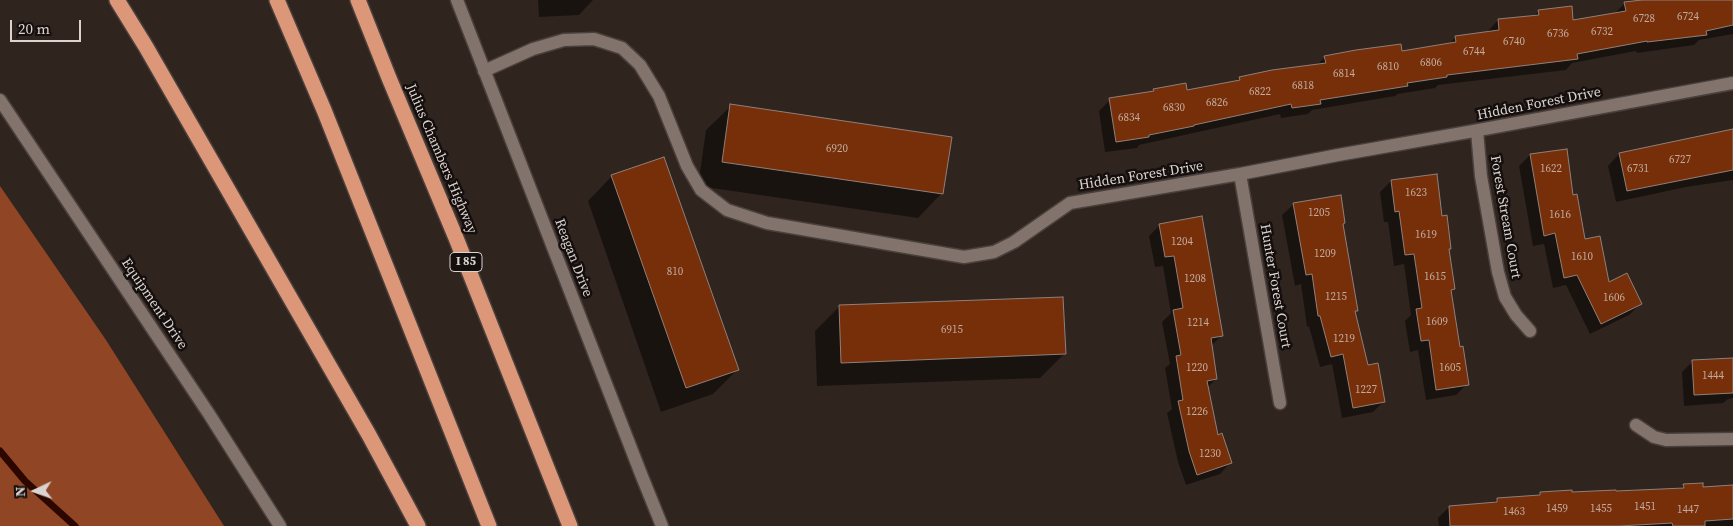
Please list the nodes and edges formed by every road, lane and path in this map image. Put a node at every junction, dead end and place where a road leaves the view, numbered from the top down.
1 (117, 0) edge
2 (277, 0) edge
3 (358, 0) edge
4 (457, 0) edge
5 (484, 71) junction
6 (1733, 83) edge
7 (0, 100) edge
8 (1477, 130) junction
9 (1240, 174) junction
10 (1530, 331) dead end
11 (1280, 403) dead end
12 (1636, 425) dead end
13 (1733, 439) edge
14 (280, 526) edge
15 (418, 526) edge
16 (489, 526) edge
17 (570, 526) edge
18 (662, 526) edge

1 - 15 highway
2 - 16 highway
3 - 17 highway, Julius Chambers Highway / I 85
4 - 5 street, Reagan Drive
5 - 9 street, Hidden Forest Drive
5 - 18 street, Reagan Drive
6 - 8 street, Hidden Forest Drive
7 - 14 street, Equipment Drive
8 - 9 street, Hidden Forest Drive
8 - 10 street, Forest Stream Court
9 - 11 street, Hunter Forest Court
12 - 13 street

